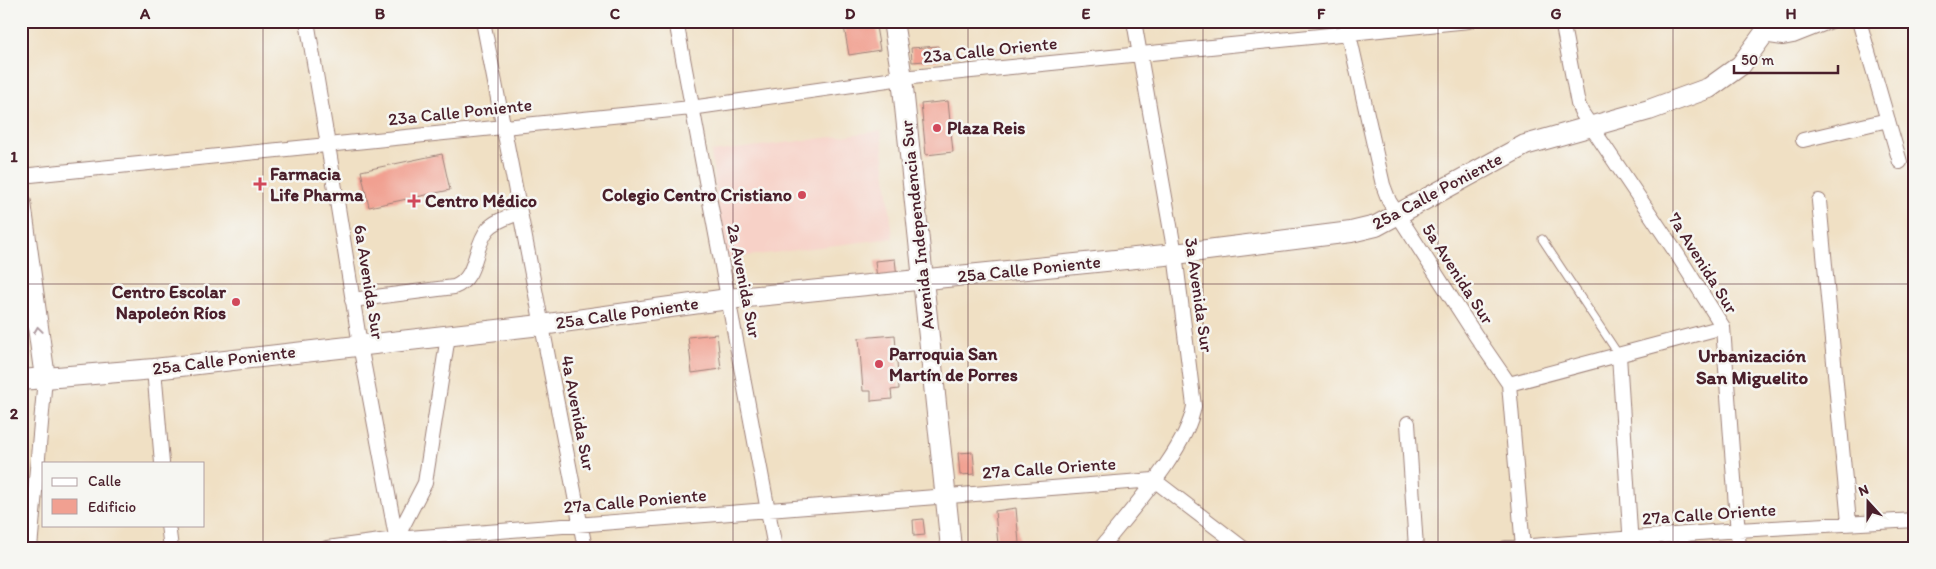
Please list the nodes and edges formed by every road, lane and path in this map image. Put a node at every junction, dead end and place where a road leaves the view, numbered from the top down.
1 (307, 21) edge
2 (483, 21) edge
3 (676, 21) edge
4 (893, 21) edge
5 (1134, 21) edge
6 (1469, 21) edge
7 (1562, 21) edge
8 (1831, 21) edge
9 (1858, 21) edge
10 (1347, 27) edge
11 (1766, 28) edge
12 (1139, 54) junction
13 (902, 78) junction
14 (691, 108) junction
15 (1888, 120) junction
16 (1590, 126) junction
17 (503, 127) junction
18 (1803, 140) dead end
19 (328, 145) junction
20 (1900, 162) dead end
21 (21, 176) edge
22 (1819, 200) dead end
23 (21, 203) edge
24 (519, 213) junction
25 (1396, 214) junction
26 (1542, 239) dead end
27 (1175, 254) junction
28 (923, 280) junction
29 (728, 299) junction
30 (352, 300) junction
31 (541, 325) junction
32 (1723, 327) junction
33 (448, 336) junction
34 (360, 344) junction
35 (1619, 355) junction
36 (154, 369) junction
37 (45, 378) junction
38 (21, 380) edge
39 (1510, 384) junction
40 (1408, 423) dead end
41 (162, 462) edge
42 (1154, 480) junction
43 (946, 495) junction
44 (768, 509) junction
45 (1915, 520) edge
46 (1849, 523) junction
47 (580, 524) junction
48 (168, 526) edge
49 (1738, 530) junction
50 (397, 543) edge
51 (1630, 543) edge
52 (1523, 547) edge
53 (30, 548) edge
54 (170, 548) edge
55 (327, 548) edge
56 (585, 548) edge
57 (775, 548) edge
58 (951, 548) edge
59 (1101, 548) edge
60 (1243, 548) edge
61 (1416, 548) edge
62 (1506, 548) edge
63 (1739, 548) edge

1 - 19 street, 6a Avenida Sur
2 - 17 street, 4a Avenida Sur
3 - 14 street, 2a Avenida Sur
4 - 13 street, Avenida Independencia Sur
5 - 12 street, 3a Avenida Sur
6 - 10 street, 23a Calle Oriente
7 - 16 street, 7a Avenida Sur
8 - 11 street
9 - 15 street
10 - 12 street, 23a Calle Oriente
10 - 25 street, 5a Avenida Sur
11 - 16 street, 25a Calle Poniente
12 - 13 street, 23a Calle Oriente
12 - 27 street, 3a Avenida Sur
13 - 14 street, 23a Calle Poniente
13 - 28 street, Avenida Independencia Sur
14 - 17 street, 23a Calle Poniente
14 - 29 street, 2a Avenida Sur
15 - 18 street
15 - 20 street
16 - 25 street, 25a Calle Poniente
16 - 32 street, 7a Avenida Sur
17 - 19 street, 23a Calle Poniente
17 - 24 street, 4a Avenida Sur
19 - 21 street, 23a Calle Poniente
19 - 30 street, 6a Avenida Sur
22 - 46 street
37 -> 23 street
24 - 30 street
24 - 31 street, 4a Avenida Sur
25 - 27 street, 25a Calle Poniente
25 - 39 street, 5a Avenida Sur
26 - 35 lane
27 - 28 street, 25a Calle Poniente
27 - 42 street, 3a Avenida Sur
28 - 29 street, 25a Calle Poniente
28 - 43 street, Avenida Independencia Sur
29 - 31 street, 25a Calle Poniente
29 - 44 street, 2a Avenida Sur
30 - 34 street, 6a Avenida Sur
31 - 33 street, 25a Calle Poniente
31 - 47 street, 4a Avenida Sur
32 - 35 street
32 - 49 street, 7a Avenida Sur
33 - 34 street, 25a Calle Poniente
33 - 50 street
34 - 36 street, 25a Calle Poniente
34 - 50 street, 6a Avenida Sur
35 - 39 street
35 - 51 street
36 - 37 street, 25a Calle Poniente
36 - 41 street
37 - 38 street, 25a Calle Poniente
37 - 53 street
39 - 52 street
40 - 61 street
42 - 43 street, 27a Calle Oriente
42 - 59 street, 3a Avenida Sur
42 - 60 street
43 - 44 street, 27a Calle Poniente
43 - 58 street, Avenida Independencia Sur
44 - 47 street, 27a Calle Poniente
44 - 57 street, 2a Avenida Sur
45 - 46 street, 27a Calle Oriente
46 - 49 street, 27a Calle Oriente
47 - 50 street, 27a Calle Poniente
47 - 56 street, 4a Avenida Sur
48 - 54 street
49 - 51 street, 27a Calle Oriente
49 - 63 street, 7a Avenida Sur
50 - 55 street, 27a Calle Poniente
51 - 52 street, 27a Calle Oriente
52 - 62 street, 27a Calle Oriente

